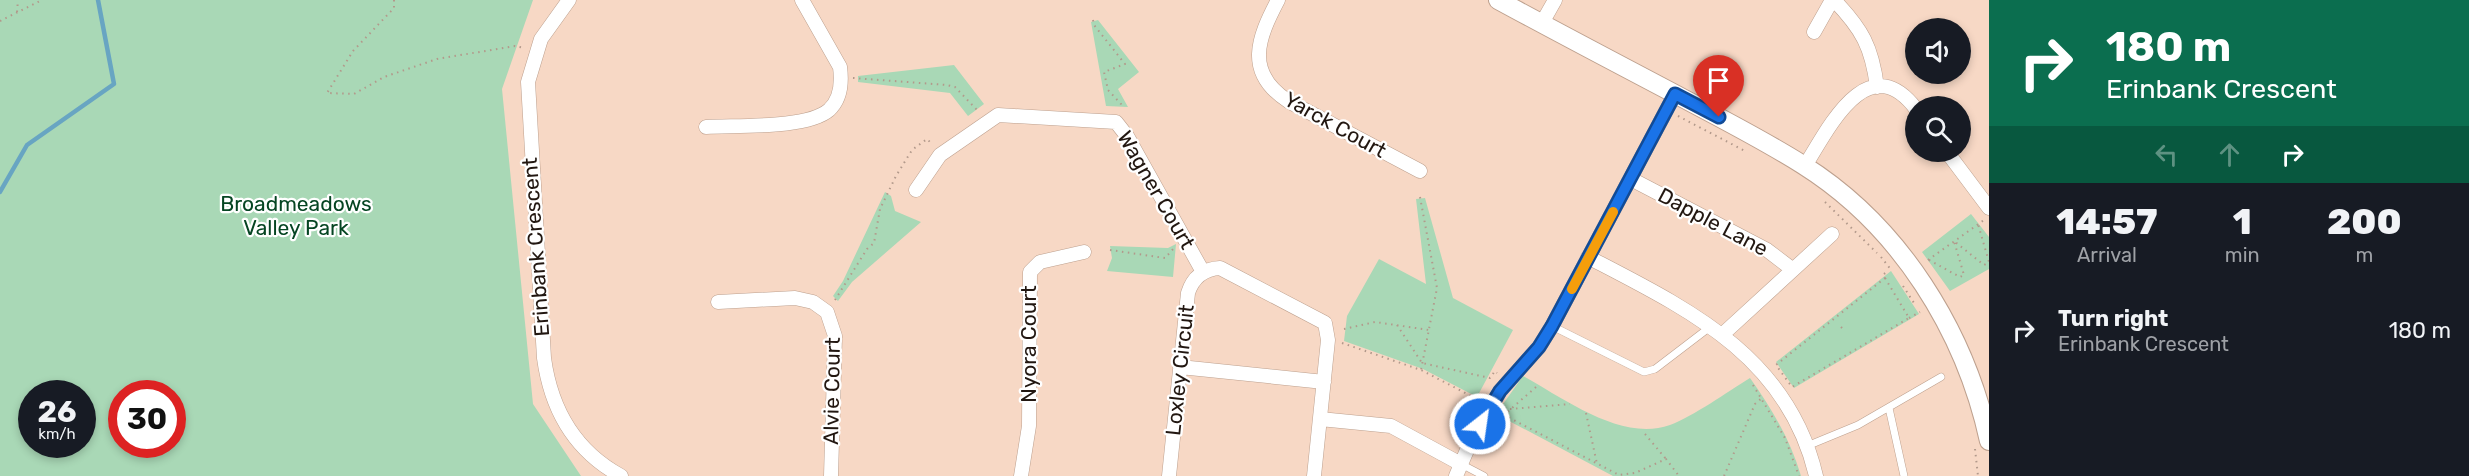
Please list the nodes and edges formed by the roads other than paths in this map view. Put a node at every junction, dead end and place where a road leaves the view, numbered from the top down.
1 (568, 0) edge
2 (802, 0) edge
3 (1278, 0) edge
4 (1498, 0) edge
5 (1555, 0) edge
6 (1833, 0) edge
7 (1542, 23) junction
8 (1814, 32) dead end
9 (1877, 87) junction
10 (1905, 98) edge
11 (1671, 102) junction
12 (706, 127) dead end
13 (1954, 162) edge
14 (1805, 166) junction
15 (1420, 171) dead end
16 (1631, 179) junction
17 (916, 190) dead end
18 (1989, 208) edge
19 (1832, 234) dead end
20 (1084, 252) dead end
21 (1588, 257) junction
22 (1792, 269) junction
23 (1203, 272) junction
24 (718, 302) dead end
25 (1552, 326) junction
26 (1717, 329) junction
27 (1180, 367) junction
28 (1941, 377) dead end
29 (1324, 382) junction
30 (1889, 408) junction
31 (1320, 419) junction
32 (1982, 443) edge
33 (1807, 446) junction
34 (1458, 470) edge
35 (621, 476) edge
36 (831, 476) edge
37 (1022, 476) edge
38 (1169, 476) edge
39 (1314, 476) edge
40 (1484, 476) edge
41 (1816, 476) edge
42 (1904, 476) edge

1 - 35 street, Erinbank Crescent
2 - 12 street
3 - 15 street, Yarck Court
4 - 7 street
5 - 7 street
6 - 8 street
6 - 9 street
7 - 11 street
9 - 10 street
9 - 14 street
11 - 14 street
11 - 16 street
13 - 18 street
14 - 32 street
16 - 21 street
16 - 22 street, Dapple Lane
17 - 23 street, Wagner Court
19 - 22 street, Dapple Lane
20 - 37 street, Nyora Court
21 - 25 street
21 - 26 street
22 - 26 street, Dapple Lane
23 - 27 street, Loxley Circuit
23 - 29 street
24 - 36 street, Alvie Court
25 - 26 lane
25 - 34 street
26 - 33 street
27 - 29 street
27 - 38 street, Loxley Circuit
28 - 30 lane
29 - 31 street
30 - 33 lane
30 - 42 lane
31 - 34 street
31 - 39 street
33 - 41 street
34 - 40 lane

